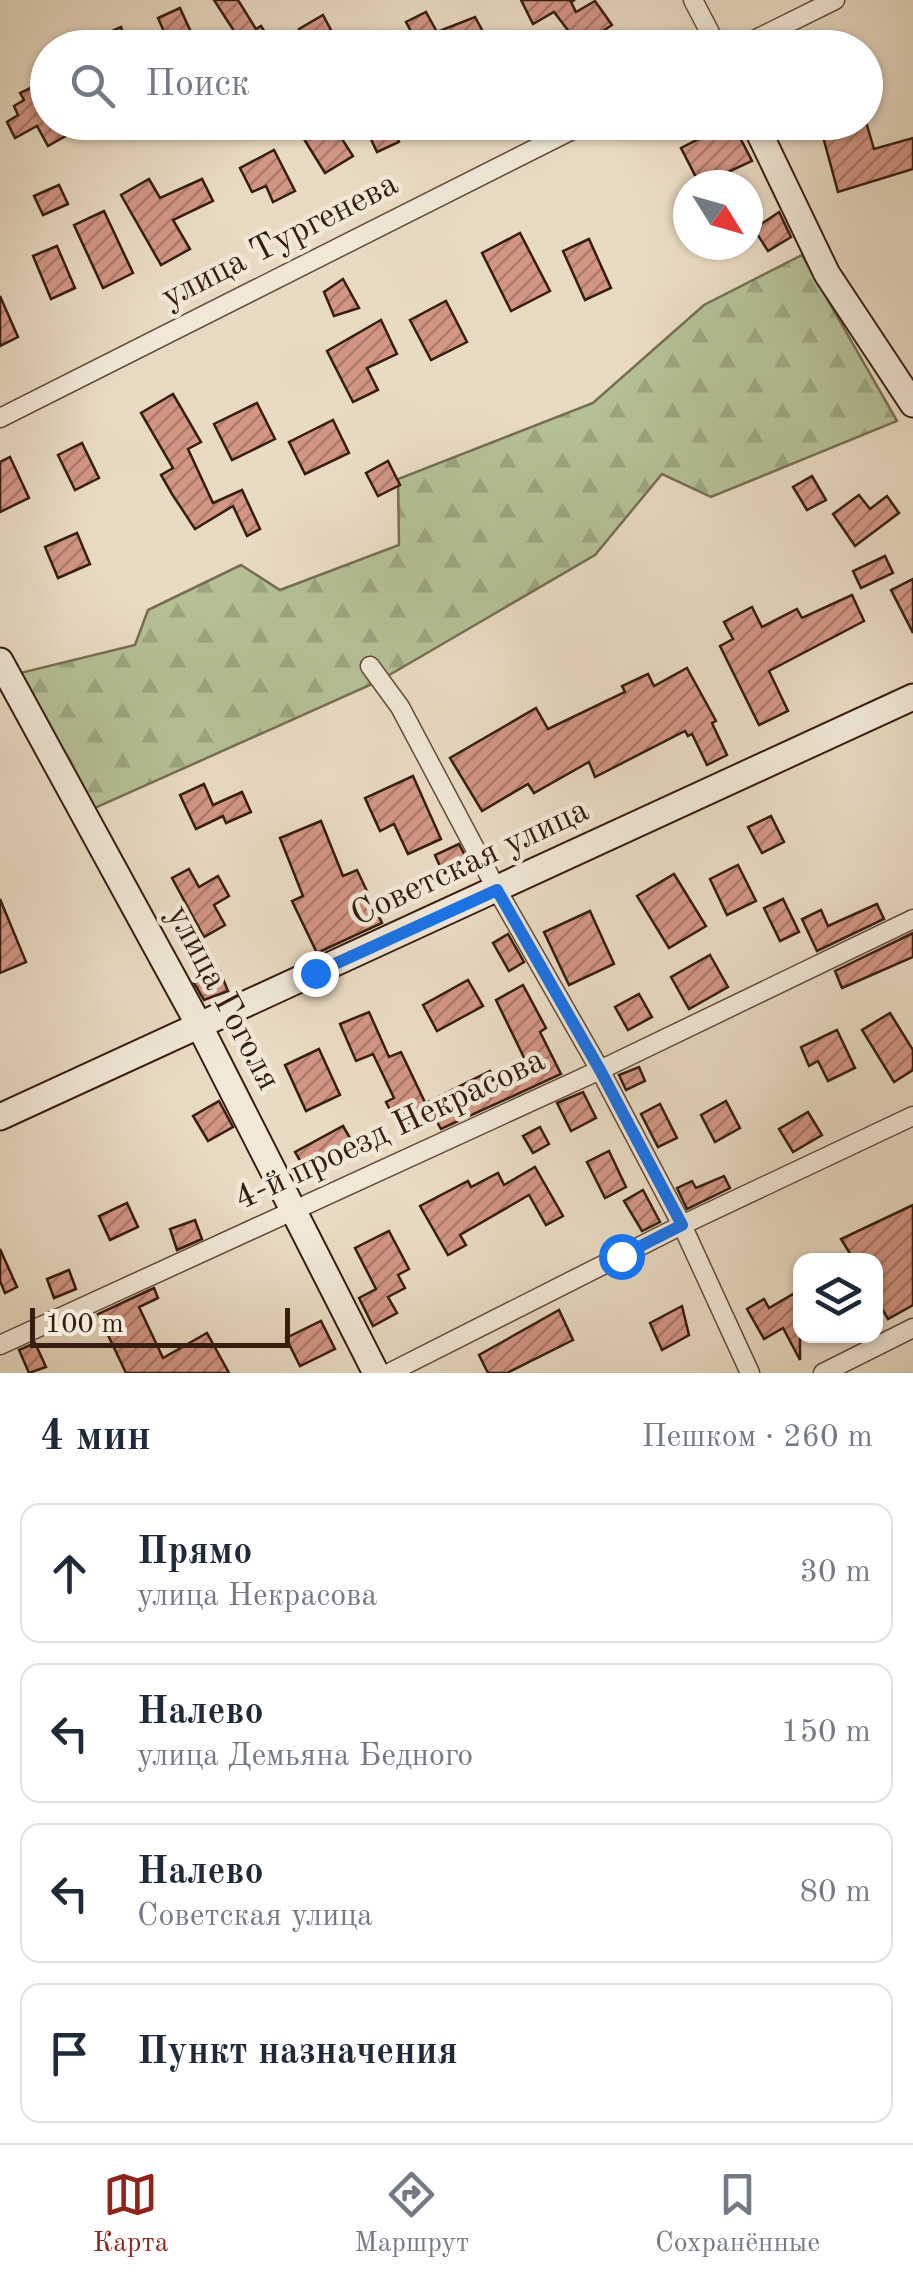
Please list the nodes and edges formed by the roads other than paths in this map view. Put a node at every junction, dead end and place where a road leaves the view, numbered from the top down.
1 (693, 0) edge
2 (835, 0) edge
3 (709, 30) edge
4 (774, 30) edge
5 (552, 140) edge
6 (763, 140) edge
7 (912, 399) edge
8 (0, 418) edge
9 (0, 661) edge
10 (370, 666) dead end
11 (913, 697) edge
12 (497, 890) junction
13 (913, 919) edge
14 (199, 1025) junction
15 (600, 1070) junction
16 (0, 1116) edge
17 (913, 1116) edge
18 (295, 1209) junction
19 (682, 1225) junction
20 (913, 1328) edge
21 (0, 1344) edge
22 (376, 1373) edge
23 (389, 1373) edge
24 (750, 1373) edge
25 (823, 1373) edge

1 - 3 street
2 - 4 street
5 - 8 street, улица Тургенева
6 - 7 street
9 - 14 street, улица Гоголя
10 - 12 street
11 - 12 street, Советская улица
12 - 14 street, Советская улица
12 - 15 street
13 - 15 street, 4-й проезд Некрасова
14 - 16 street, Советская улица
14 - 18 street, улица Гоголя
15 - 18 street, 4-й проезд Некрасова
15 - 19 street
17 - 19 street
18 - 21 street, 4-й проезд Некрасова
18 - 22 street, улица Гоголя
19 - 23 street
19 - 24 street
20 - 25 street

